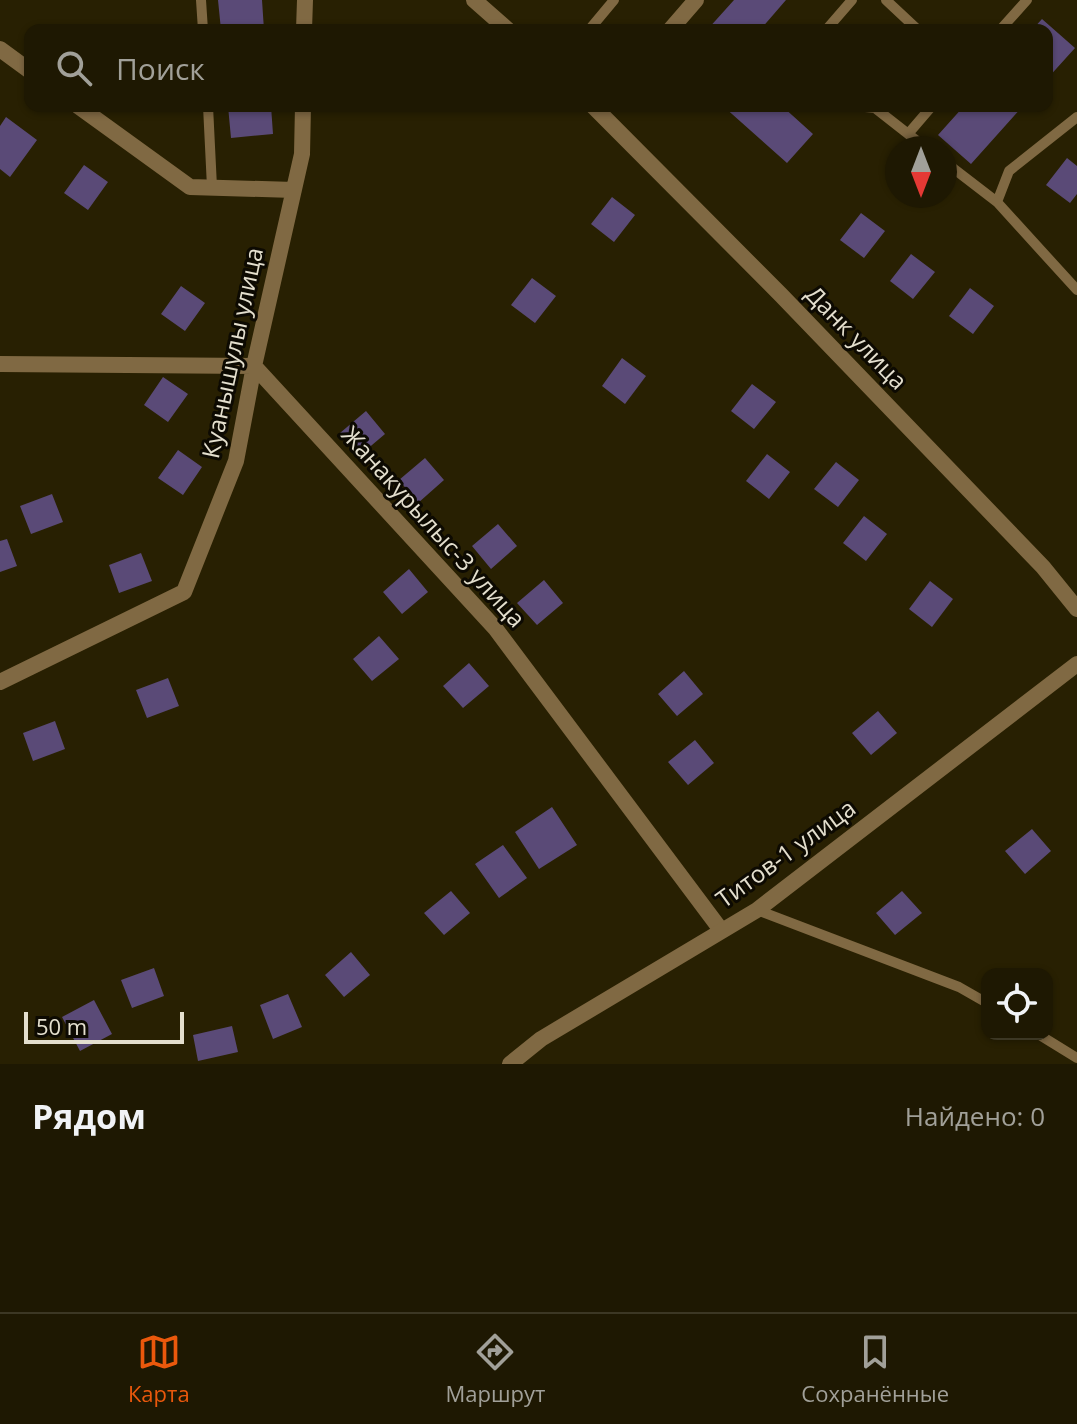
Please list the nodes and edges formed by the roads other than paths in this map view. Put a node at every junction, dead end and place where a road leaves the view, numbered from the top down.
1 (201, 0) edge
2 (305, 0) edge
3 (474, 0) edge
4 (614, 0) edge
5 (696, 0) edge
6 (852, 0) edge
7 (886, 0) edge
8 (1027, 0) edge
9 (203, 24) edge
10 (304, 24) edge
11 (501, 24) edge
12 (594, 24) edge
13 (675, 24) edge
14 (831, 24) edge
15 (912, 24) edge
16 (1005, 24) edge
17 (0, 49) edge
18 (24, 67) edge
19 (86, 112) edge
20 (208, 112) edge
21 (303, 112) edge
22 (603, 112) edge
23 (880, 112) edge
24 (927, 112) edge
25 (1077, 117) edge
26 (908, 134) junction
27 (911, 136) edge
28 (957, 171) edge
29 (212, 187) junction
30 (294, 190) junction
31 (997, 202) junction
32 (1077, 290) edge
33 (0, 364) edge
34 (254, 366) junction
35 (1077, 609) edge
36 (1077, 664) edge
37 (0, 682) edge
38 (757, 910) junction
39 (721, 930) junction
40 (981, 1000) edge
41 (1048, 1040) edge
42 (1077, 1058) edge
43 (510, 1064) edge

1 - 9 lane
2 - 10 street
3 - 11 street
4 - 12 lane
5 - 13 street
6 - 14 lane
7 - 15 lane
8 - 16 lane
17 - 18 street
19 - 29 street
20 - 29 lane
21 - 30 street, Куанышулы улица
22 - 35 street, Данк улица
23 - 26 lane
24 - 26 lane
25 - 31 lane
26 - 27 lane
28 - 31 lane
29 - 30 street
30 - 34 street, Куанышулы улица
31 - 32 lane
33 - 34 street
34 - 37 street, Куанышулы улица
34 - 39 street, Жанакурылыс-3 улица
36 - 38 street, Титов-1 улица
38 - 39 street, Титов-1 улица
38 - 40 lane
39 - 43 street, Титов-1 улица
41 - 42 lane

